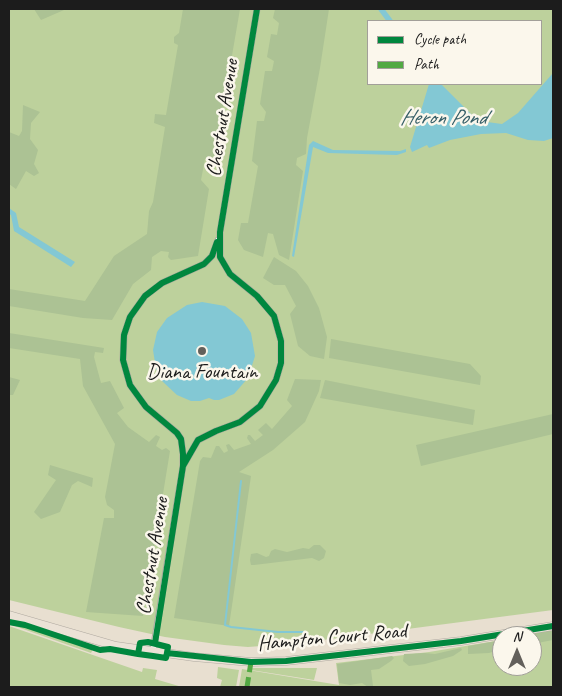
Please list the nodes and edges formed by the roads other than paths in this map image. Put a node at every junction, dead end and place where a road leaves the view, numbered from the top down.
1 (257, 9) edge
2 (220, 232) junction
3 (220, 258) junction
4 (209, 259) junction
5 (182, 444) junction
6 (193, 447) junction
7 (184, 466) junction
8 (9, 615) edge
9 (553, 626) edge
10 (153, 651) junction

1 - 2 street, Chestnut Avenue
2 - 3 street, Chestnut Avenue
2 - 4 street, Chestnut Avenue
3 - 4 street
3 - 6 street, Chestnut Avenue
4 - 5 street
5 - 6 street
5 - 7 street, Chestnut Avenue
6 - 7 street, Chestnut Avenue
7 - 10 street, Chestnut Avenue
8 - 10 main road, Hampton Court Road
9 - 10 main road, Hampton Court Road

